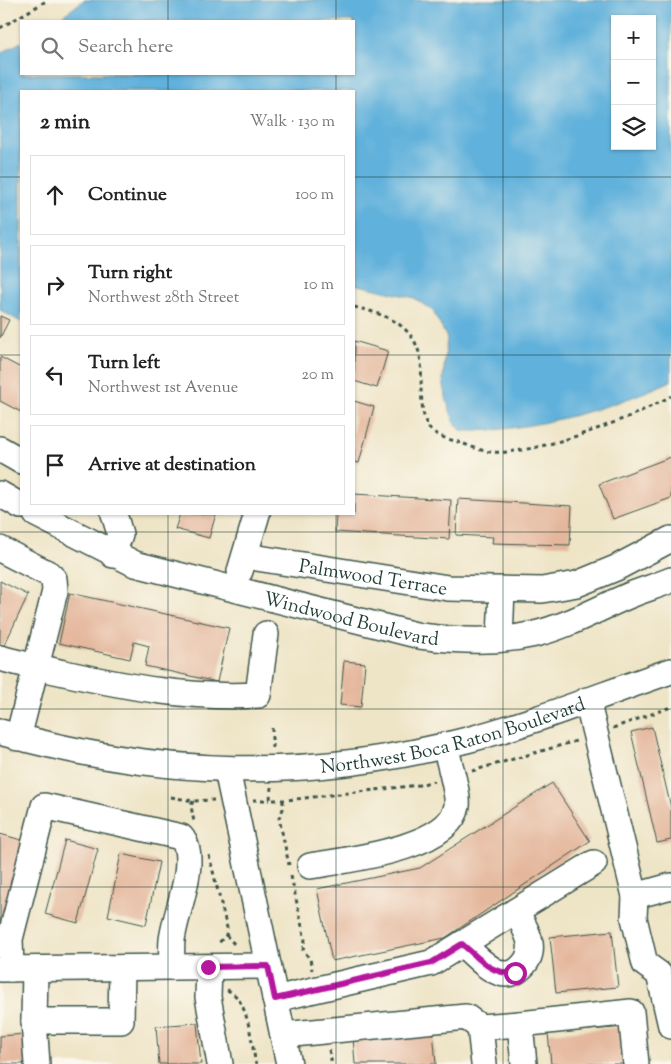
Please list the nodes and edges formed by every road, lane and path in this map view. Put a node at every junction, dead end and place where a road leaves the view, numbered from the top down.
1 (48, 0) edge
2 (0, 28) edge
3 (355, 307) edge
4 (671, 396) edge
5 (0, 449) edge
6 (20, 460) edge
7 (0, 494) edge
8 (20, 505) edge
9 (38, 515) edge
10 (114, 515) edge
11 (258, 515) edge
12 (671, 539) edge
13 (0, 549) edge
14 (112, 555) junction
15 (245, 556) junction
16 (671, 580) edge
17 (235, 590) junction
18 (502, 590) junction
19 (266, 634) dead end
20 (500, 640) junction
21 (0, 658) edge
22 (37, 667) junction
23 (671, 671) edge
24 (587, 700) junction
25 (9, 735) edge
26 (445, 745) junction
27 (227, 770) junction
28 (283, 800) dead end
29 (193, 801) dead end
30 (195, 824) dead end
31 (207, 851) dead end
32 (594, 863) dead end
33 (310, 866) dead end
34 (671, 886) edge
35 (635, 896) junction
36 (516, 911) junction
37 (226, 935) junction
38 (462, 944) junction
39 (236, 948) dead end
40 (210, 957) junction
41 (268, 966) junction
42 (172, 967) junction
43 (122, 968) junction
44 (15, 969) edge
45 (316, 989) junction
46 (240, 999) dead end
47 (275, 999) junction
48 (34, 1021) junction
49 (520, 1024) junction
50 (671, 1026) edge
51 (480, 1027) junction
52 (325, 1031) junction
53 (283, 1035) junction
54 (37, 1064) edge
55 (220, 1064) edge
56 (256, 1064) edge
57 (289, 1064) edge
58 (332, 1064) edge
59 (484, 1064) edge
60 (524, 1064) edge
61 (636, 1064) edge

1 - 2 path
3 - 4 path
5 - 6 street
7 - 8 street
9 - 14 street, Windwood Boulevard
10 - 14 street
11 - 15 street
12 - 18 street, Palmwood Terrace
13 - 22 street
14 - 17 street, Windwood Boulevard
15 - 17 street
15 - 18 street, Palmwood Terrace
16 - 20 street, Windwood Boulevard
17 - 20 street, Windwood Boulevard
18 - 20 street
19 - 22 street
21 - 22 street
22 - 25 street
23 - 24 street, Northwest Boca Raton Boulevard
24 - 26 street, Northwest Boca Raton Boulevard
24 - 35 street
25 - 27 street, Northwest Boca Raton Boulevard
26 - 27 street, Northwest Boca Raton Boulevard
26 - 33 street
27 - 41 street
28 - 45 path
29 - 30 path
31 - 37 path
32 - 36 street
34 - 35 street
35 - 50 street
36 - 38 street
36 - 38 street
37 - 39 path
37 - 40 path
38 - 45 street
40 - 41 street
40 - 42 street
40 - 55 street
41 - 47 street
42 - 43 street
42 - 44 street
43 - 44 street
43 - 48 street
44 - 48 street
45 - 47 street
46 - 56 path
47 - 53 street
48 - 54 street
49 - 51 street
49 - 60 street
49 - 61 street
51 - 52 street
51 - 59 street
52 - 53 street
52 - 58 path
53 - 57 street

